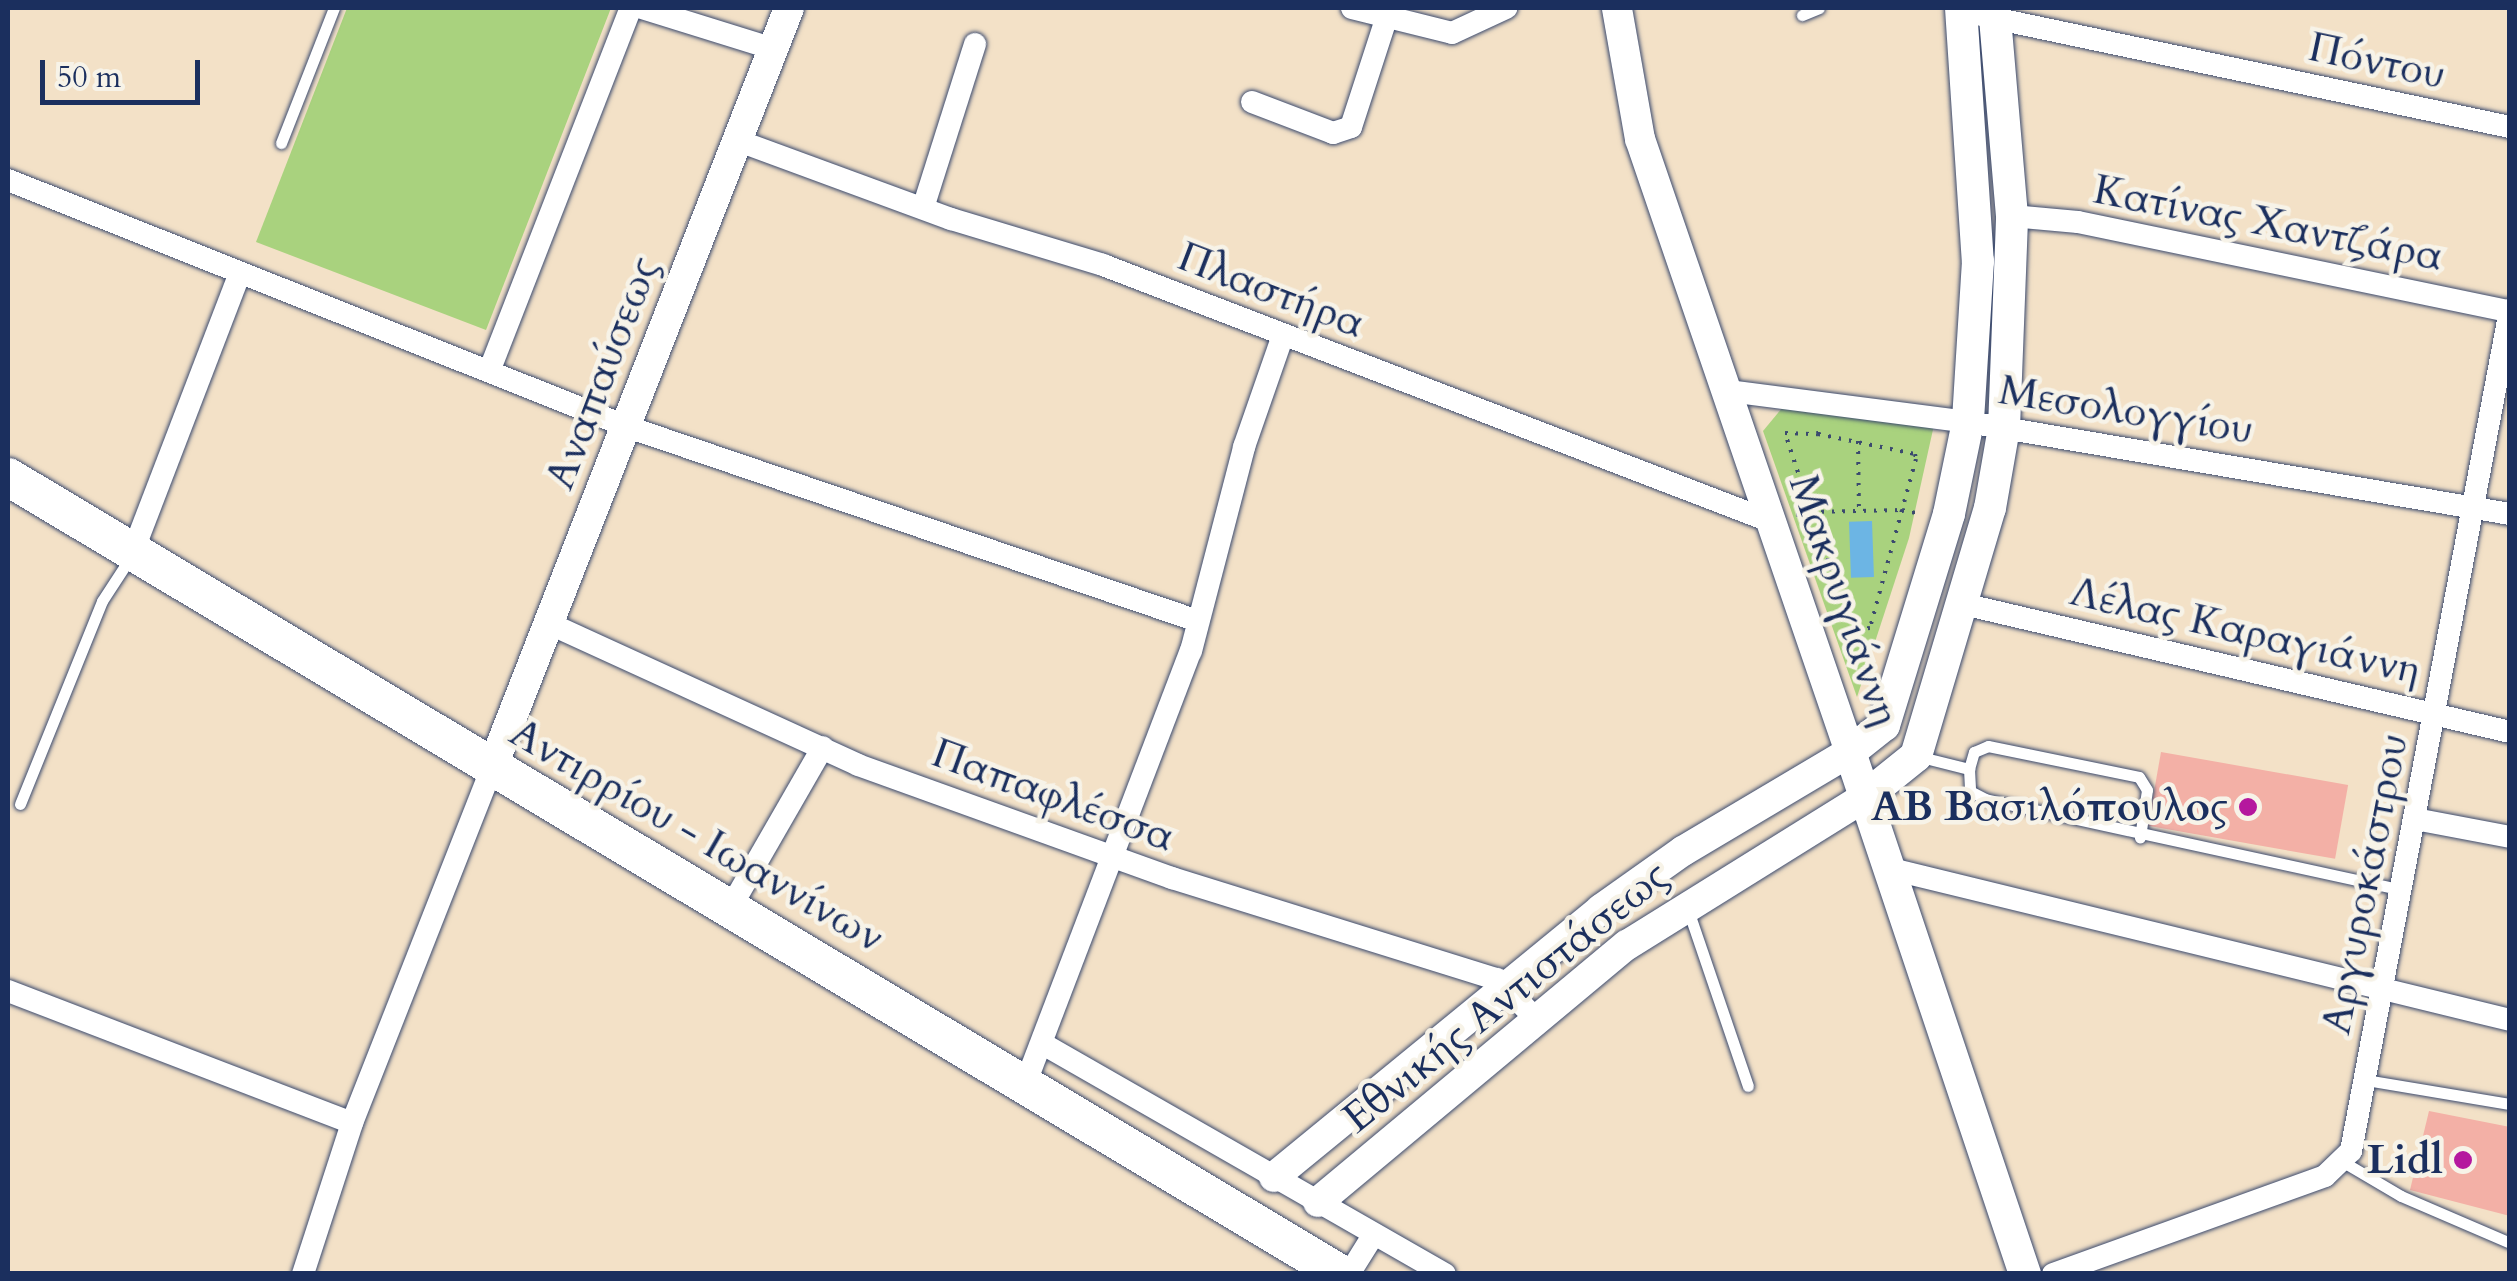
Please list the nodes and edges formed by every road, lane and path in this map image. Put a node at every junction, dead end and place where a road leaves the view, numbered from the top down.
1 (334, 8) edge
2 (631, 8) edge
3 (642, 8) edge
4 (789, 8) edge
5 (1352, 8) edge
6 (1506, 8) edge
7 (1616, 8) edge
8 (1819, 8) edge
9 (1959, 8) edge
10 (1994, 13) edge
11 (1802, 15) dead end
12 (1386, 20) junction
13 (975, 44) dead end
14 (774, 50) junction
15 (1252, 102) dead end
16 (2510, 126) edge
17 (739, 140) junction
18 (281, 144) dead end
19 (8, 180) edge
20 (923, 208) junction
21 (2012, 216) junction
22 (239, 275) junction
23 (2510, 310) edge
24 (1282, 338) junction
25 (490, 369) junction
26 (1729, 391) junction
27 (1824, 404) junction
28 (1968, 422) junction
29 (628, 427) junction
30 (2004, 428) junction
31 (1818, 434) junction
32 (1858, 440) junction
33 (8, 477) edge
34 (2470, 507) junction
35 (1902, 510) junction
36 (1859, 511) junction
37 (1811, 512) junction
38 (2510, 514) edge
39 (1772, 522) junction
40 (132, 554) junction
41 (1963, 604) junction
42 (546, 622) junction
43 (1198, 622) junction
44 (2436, 714) junction
45 (2510, 732) edge
46 (822, 747) junction
47 (1850, 752) junction
48 (1916, 756) junction
49 (492, 768) junction
50 (1968, 769) junction
51 (1865, 797) junction
52 (20, 804) dead end
53 (2415, 819) junction
54 (2140, 836) junction
55 (2510, 837) edge
56 (1114, 857) junction
57 (1888, 868) junction
58 (2403, 890) junction
59 (1686, 904) junction
60 (732, 905) junction
61 (1506, 986) junction
62 (2382, 990) junction
63 (8, 991) edge
64 (1536, 1019) junction
65 (2510, 1020) edge
66 (1043, 1044) junction
67 (2366, 1080) junction
68 (1026, 1082) junction
69 (1748, 1086) dead end
70 (2510, 1104) edge
71 (352, 1122) junction
72 (2345, 1163) junction
73 (1274, 1177) junction
74 (1318, 1202) junction
75 (1374, 1234) junction
76 (2510, 1243) edge
77 (302, 1274) edge
78 (1345, 1274) edge
79 (1445, 1274) edge
80 (2026, 1274) edge
81 (2053, 1274) edge

1 - 18 lane
2 - 25 street
3 - 14 street
4 - 14 street, Αναπαύσεως
5 - 12 street
6 - 12 street
7 - 26 street, Μακρυγιάννη
8 - 11 lane
9 - 10 street, Πόντου
9 - 28 main road, Εθνικής Αντιστάσεως
10 - 16 street, Πόντου
10 - 21 main road
12 - 15 street
13 - 20 street
14 - 17 street, Αναπαύσεως
17 - 20 street, Πλαστήρα
17 - 29 street, Αναπαύσεως
19 - 22 street
20 - 24 street, Πλαστήρα
21 - 23 street, Κατίνας Χαντζάρα
21 - 30 main road
22 - 25 street
22 - 40 street
23 - 34 street, Αργυροκάστρου
24 - 39 street, Πλαστήρα
24 - 43 street
25 - 29 street
26 - 27 street, Μεσολογγίου
26 - 39 street, Μακρυγιάννη
27 - 28 street, Μεσολογγίου
27 - 31 path
28 - 30 street, Μεσολογγίου
28 - 47 main road, Εθνικής Αντιστάσεως
29 - 42 street, Αναπαύσεως
29 - 43 street
30 - 34 street, Μεσολογγίου
30 - 41 main road
31 - 32 path
31 - 37 path
32 - 35 path
32 - 36 path
33 - 40 main road, Αντιρρίου - Ιωαννίνων
34 - 38 street, Μεσολογγίου
34 - 44 street, Αργυροκάστρου
35 - 36 path
35 - 37 path
36 - 37 path
37 - 39 path
39 - 47 street, Μακρυγιάννη
40 - 49 main road, Αντιρρίου - Ιωαννίνων
40 - 52 lane
41 - 44 street, Λέλας Καραγιάννη
41 - 48 main road
42 - 46 street, Παπαφλέσσα
42 - 49 street, Αναπαύσεως
43 - 56 street
44 - 45 street, Λέλας Καραγιάννη
44 - 53 street, Αργυροκάστρου
46 - 56 street, Παπαφλέσσα
46 - 60 street
47 - 51 main road, Μακρυγιάννη
47 - 61 street, Εθνικής Αντιστάσεως
48 - 50 lane
48 - 51 main road, Εθνικής Αντιστάσεως
49 - 60 main road, Αντιρρίου - Ιωαννίνων
49 - 71 street
50 - 54 lane
50 - 54 lane
51 - 57 main road, Μακρυγιάννη
51 - 59 street, Εθνικής Αντιστάσεως
53 - 55 street
53 - 58 street, Αργυροκάστρου
54 - 58 lane
56 - 61 street, Παπαφλέσσα
56 - 66 street
57 - 62 street
57 - 80 main road, Μακρυγιάννη
58 - 62 street, Αργυροκάστρου
59 - 64 street, Εθνικής Αντιστάσεως
59 - 69 lane
60 - 68 main road, Αντιρρίου - Ιωαννίνων
61 - 64 street, Παπαφλέσσα
61 - 73 street, Εθνικής Αντιστάσεως
62 - 65 street
62 - 67 street, Αργυροκάστρου
63 - 71 street
64 - 74 street, Εθνικής Αντιστάσεως
66 - 68 street
66 - 73 street
67 - 70 lane
67 - 72 street, Αργυροκάστρου
68 - 78 main road, Αντιρρίου - Ιωαννίνων
71 - 77 street
72 - 76 lane
72 - 81 street
73 - 74 street
74 - 75 street
75 - 78 street
75 - 79 street

